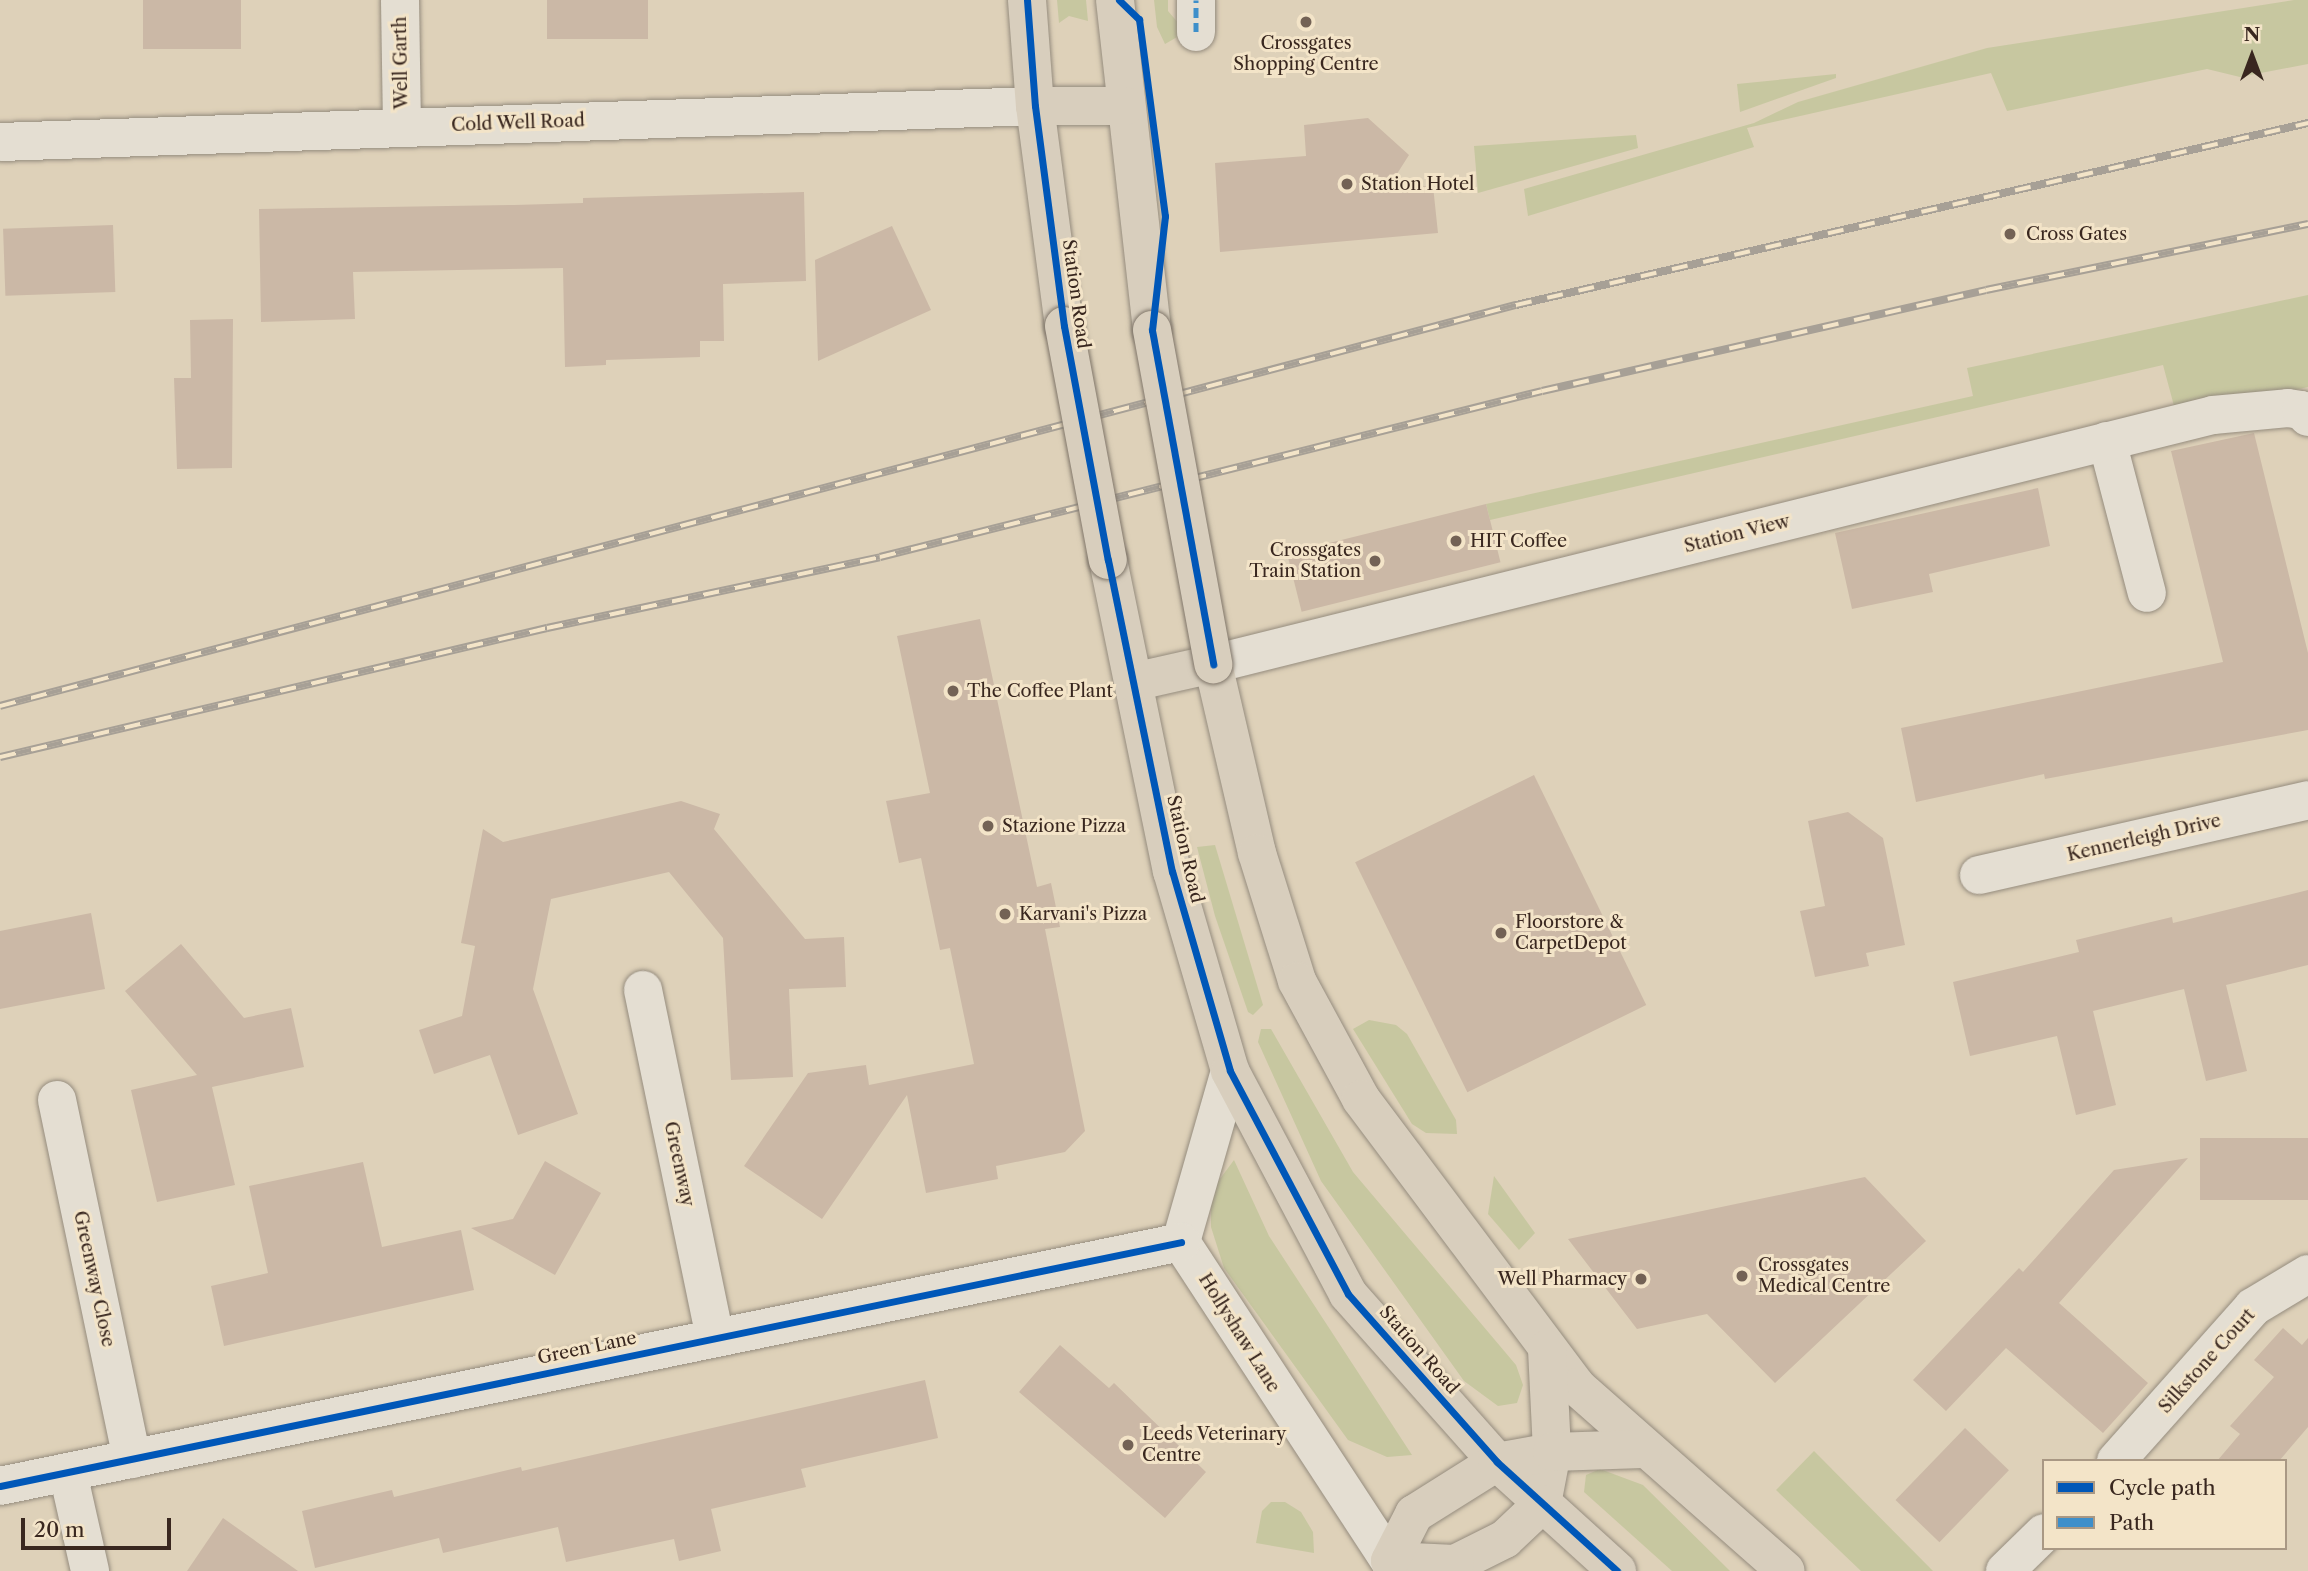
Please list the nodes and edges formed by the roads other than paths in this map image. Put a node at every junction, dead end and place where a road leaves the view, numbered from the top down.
1 (400, 0) edge
2 (1027, 0) edge
3 (1115, 0) edge
4 (1035, 106) junction
5 (1125, 106) junction
6 (402, 126) junction
7 (0, 142) edge
8 (2308, 417) edge
9 (2107, 442) junction
10 (2147, 593) dead end
11 (1213, 664) junction
12 (1133, 682) junction
13 (2308, 800) edge
14 (1979, 875) dead end
15 (643, 990) dead end
16 (1230, 1070) junction
17 (57, 1100) dead end
18 (1181, 1242) junction
19 (2308, 1274) edge
20 (715, 1338) junction
21 (1547, 1349) junction
22 (1643, 1449) junction
23 (1552, 1452) junction
24 (132, 1459) junction
25 (2118, 1459) edge
26 (1497, 1462) junction
27 (68, 1473) junction
28 (0, 1486) edge
29 (1542, 1504) junction
30 (2042, 1534) edge
31 (1388, 1568) edge
32 (90, 1571) edge
33 (1617, 1571) edge
34 (1786, 1571) edge
35 (2005, 1571) edge

1 - 6 street, Well Garth
2 - 4 main road, Station Road
3 - 5 main road
4 - 5 main road
4 - 6 street, Cold Well Road
4 - 12 main road, Station Road, bridge
5 - 11 main road, bridge
6 - 7 street, Cold Well Road
8 - 9 street, Station View
9 - 10 street
9 - 11 street, Station View
11 - 12 main road
11 - 21 main road
12 - 16 main road, Station Road
13 - 14 street, Kennerleigh Drive
15 - 20 street, Greenway
16 - 18 street
16 - 26 main road, Station Road
17 - 24 street, Greenway Close
18 - 20 street, Green Lane
18 - 31 street, Hollyshaw Lane
19 - 25 street, Silkstone Court
20 - 24 street, Green Lane
21 - 22 main road
21 - 23 main road
22 - 23 main road
22 - 34 main road
23 - 26 main road
23 - 29 main road
24 - 27 street, Green Lane
26 - 29 main road, Station Road
26 - 31 main road
27 - 28 street, Green Lane
27 - 32 street
29 - 31 main road
29 - 33 main road, Station Road
30 - 35 street

